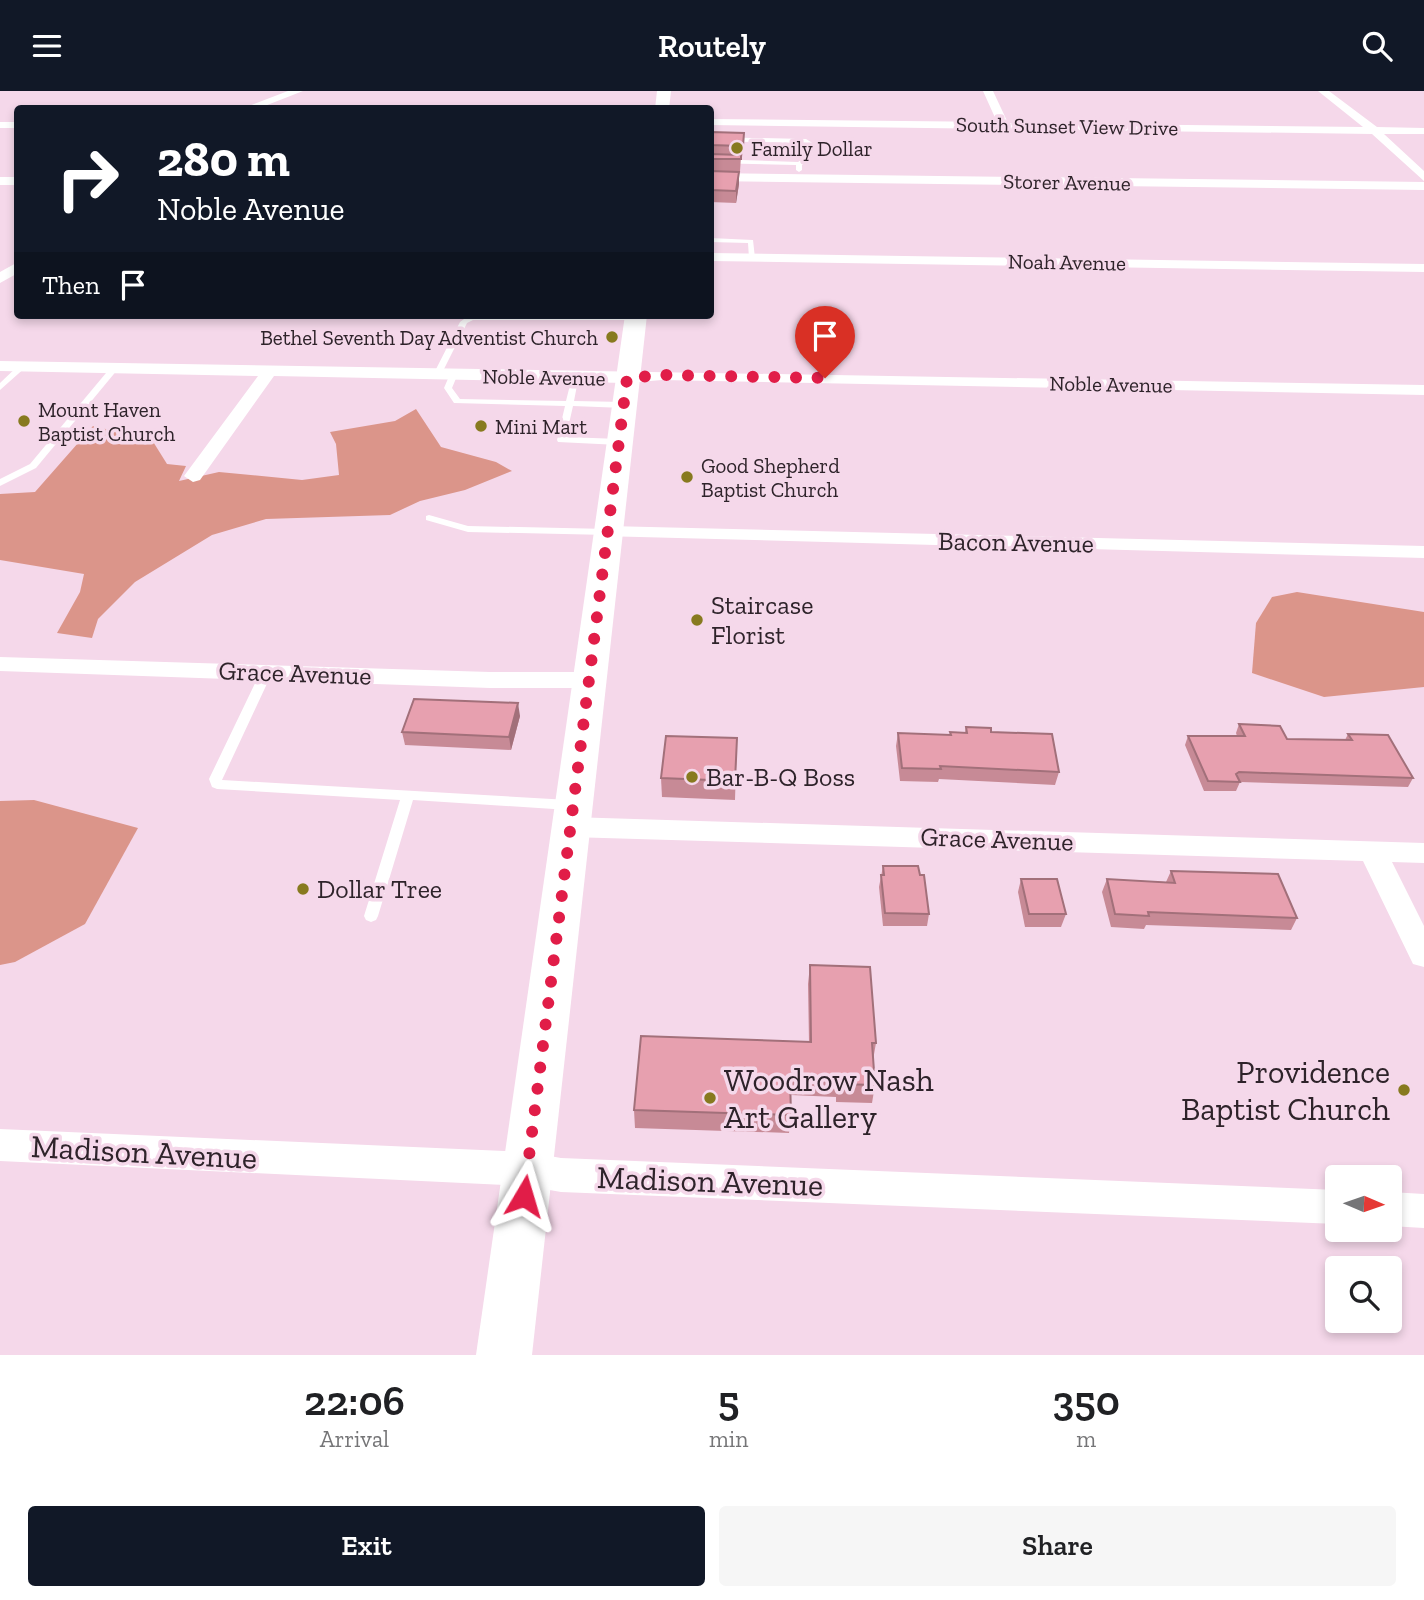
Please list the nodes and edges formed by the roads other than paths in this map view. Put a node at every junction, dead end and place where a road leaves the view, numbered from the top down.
1 (298, 91) edge
2 (988, 91) edge
3 (1323, 91) edge
4 (258, 105) edge
5 (714, 122) edge
6 (1004, 125) junction
7 (1374, 130) junction
8 (1424, 131) edge
9 (714, 139) edge
10 (714, 161) edge
11 (799, 165) junction
12 (714, 177) edge
13 (1424, 177) edge
14 (799, 178) junction
15 (1424, 186) edge
16 (714, 240) edge
17 (714, 257) edge
18 (752, 258) junction
19 (1424, 268) edge
20 (469, 319) edge
21 (635, 319) edge
22 (0, 366) edge
23 (23, 366) junction
24 (114, 369) junction
25 (268, 373) junction
26 (445, 376) junction
27 (576, 377) junction
28 (0, 387) edge
29 (1424, 390) edge
30 (626, 391) junction
31 (568, 404) junction
32 (619, 442) junction
33 (193, 476) dead end
34 (0, 484) edge
35 (429, 518) dead end
36 (608, 532) junction
37 (1424, 552) edge
38 (0, 664) edge
39 (266, 673) junction
40 (589, 680) junction
41 (408, 796) junction
42 (571, 816) junction
43 (1372, 851) junction
44 (1424, 853) edge
45 (371, 916) dead end
46 (1424, 955) edge
47 (0, 1145) edge
48 (527, 1169) junction
49 (1325, 1207) edge
50 (1402, 1210) edge
51 (1424, 1211) edge
52 (504, 1355) edge

1 - 4 street
2 - 6 street
3 - 7 street
5 - 6 street, South Sunset View Drive
6 - 7 street, South Sunset View Drive
7 - 8 street, South Sunset View Drive
7 - 13 street
9 - 11 lane
10 - 11 lane
11 - 14 lane
12 - 14 street, Storer Avenue
14 - 15 street, Storer Avenue
16 - 18 lane
17 - 18 street, Noah Avenue
18 - 19 street, Noah Avenue
20 - 26 lane
21 - 30 main road
22 - 23 street, Noble Avenue
23 - 24 street, Noble Avenue
23 - 28 lane
24 - 25 street, Noble Avenue
24 - 34 lane
25 - 26 street, Noble Avenue
25 - 33 street
26 - 27 street, Noble Avenue
26 - 31 lane
27 - 30 street, Noble Avenue
27 - 31 lane
29 - 30 street, Noble Avenue
30 - 31 lane
30 - 32 main road
31 - 32 lane
32 - 36 main road
35 - 36 lane
36 - 37 street, Bacon Avenue
36 - 40 main road
38 - 39 street, Grace Avenue
39 - 40 street, Grace Avenue
39 - 41 lane
40 - 42 main road
41 - 42 lane
41 - 45 lane
42 - 43 street, Grace Avenue
42 - 48 main road
43 - 44 street, Grace Avenue
43 - 46 street
47 - 48 street, Madison Avenue
48 - 49 street, Madison Avenue
48 - 52 main road
50 - 51 street

